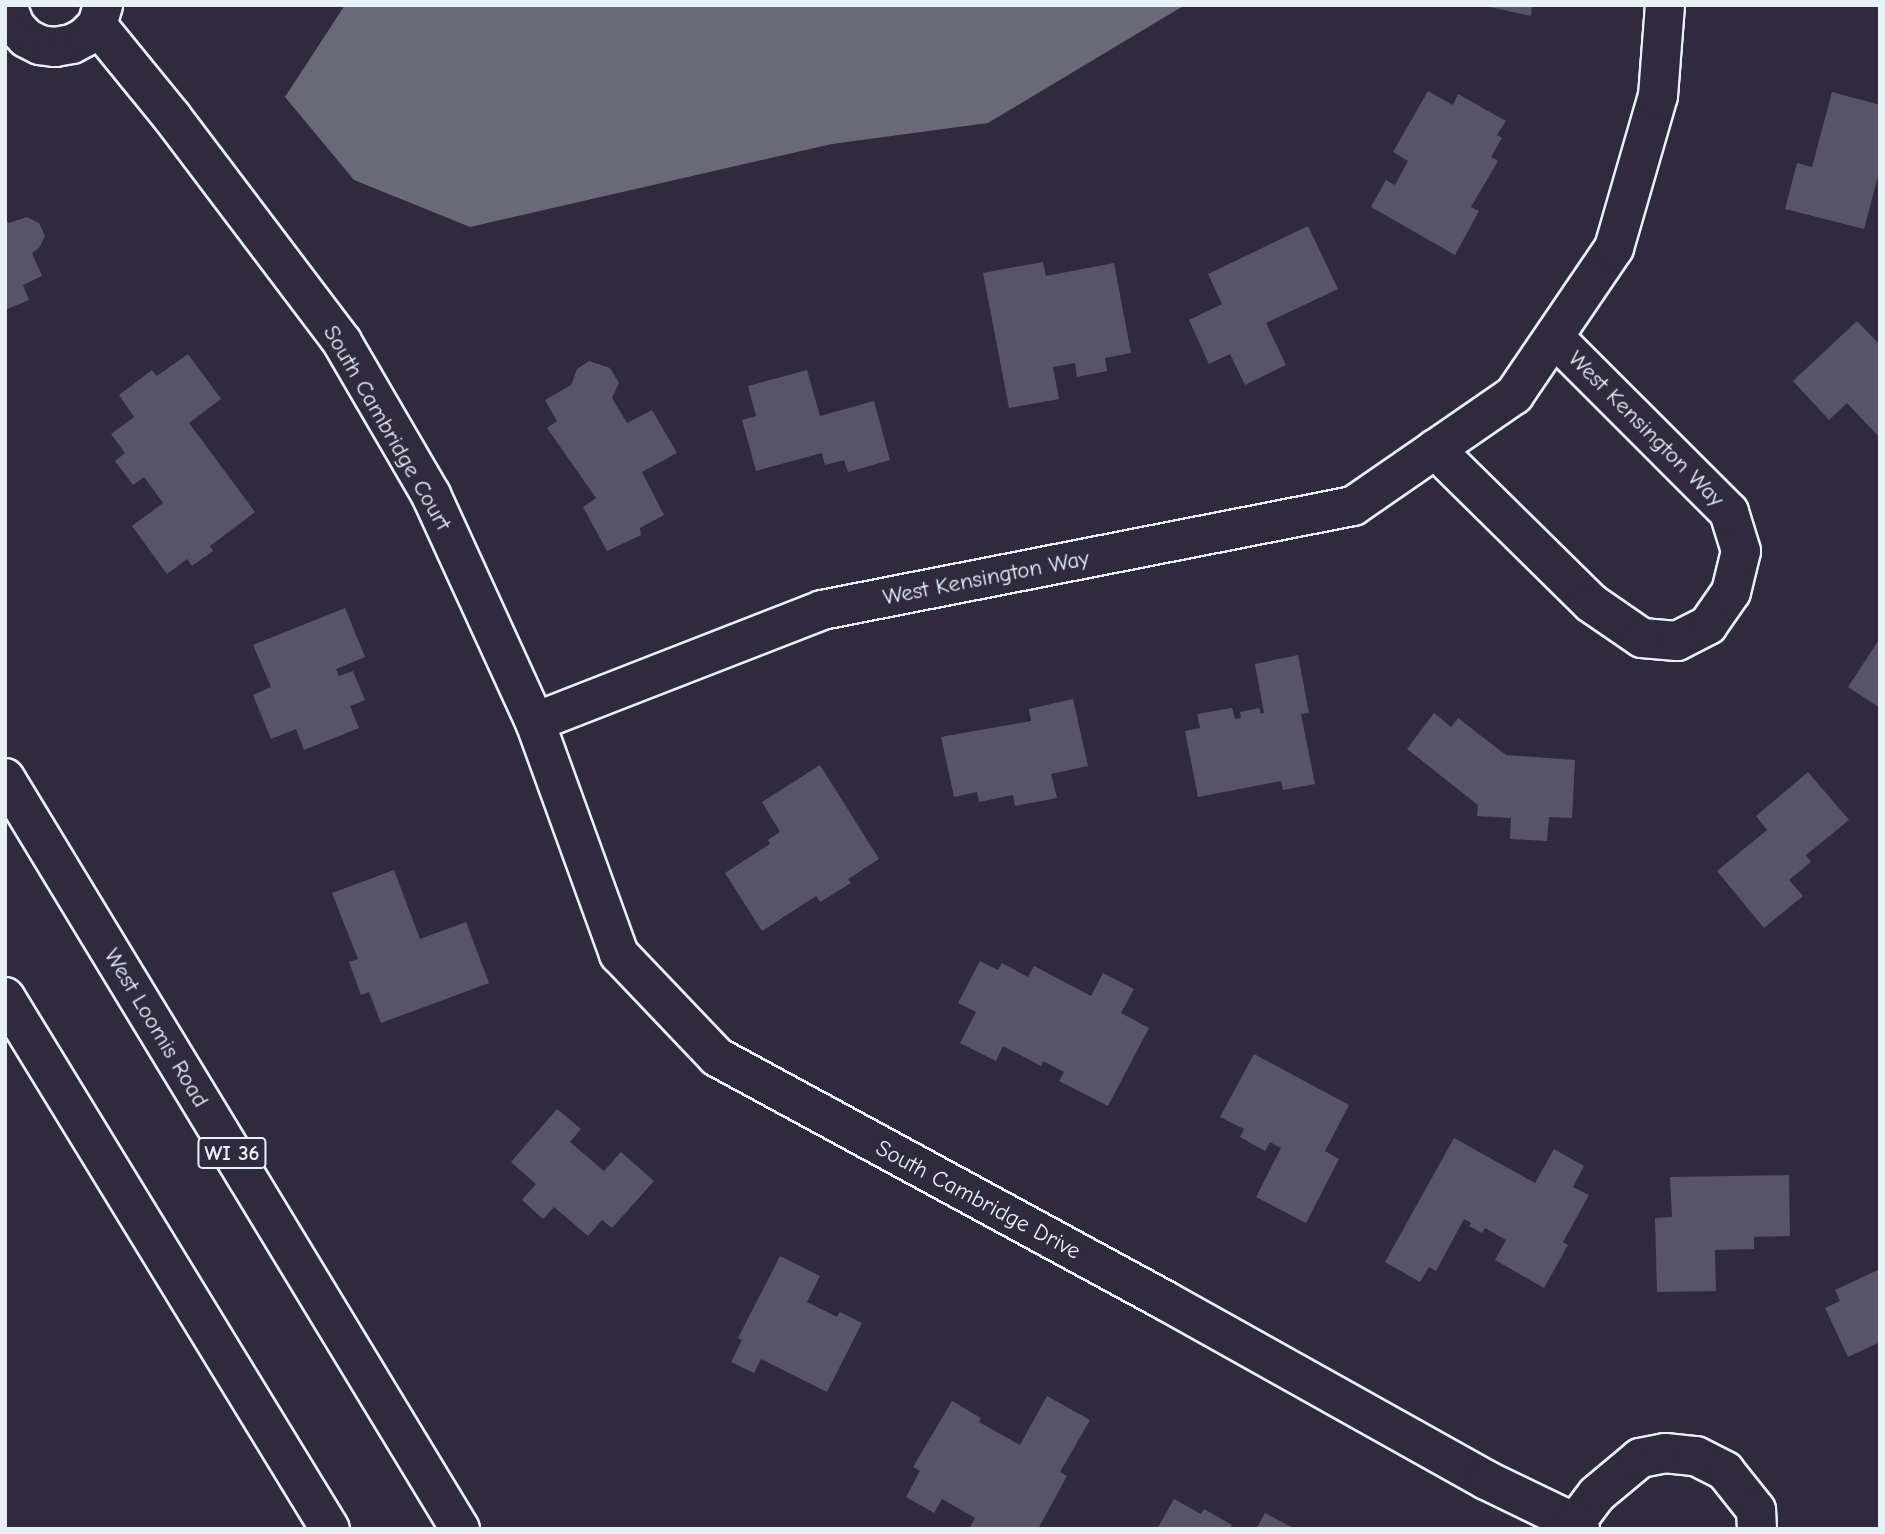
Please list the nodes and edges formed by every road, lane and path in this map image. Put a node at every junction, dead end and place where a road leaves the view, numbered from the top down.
1 (7, 5) edge
2 (1665, 5) edge
3 (100, 15) edge
4 (1554, 337) junction
5 (1435, 449) junction
6 (535, 722) junction
7 (5, 778) edge
8 (5, 997) edge
9 (1577, 1526) edge
10 (330, 1529) edge
11 (460, 1529) edge
12 (1757, 1529) edge

1 - 3 street
2 - 4 street, West Kensington Way
3 - 6 street, South Cambridge Court
4 - 5 street, West Kensington Way
4 - 5 street, West Kensington Way
5 - 6 street, West Kensington Way
6 - 9 street, South Cambridge Drive
7 - 11 street, West Loomis Road / WI 36
8 - 10 street
9 - 12 street

